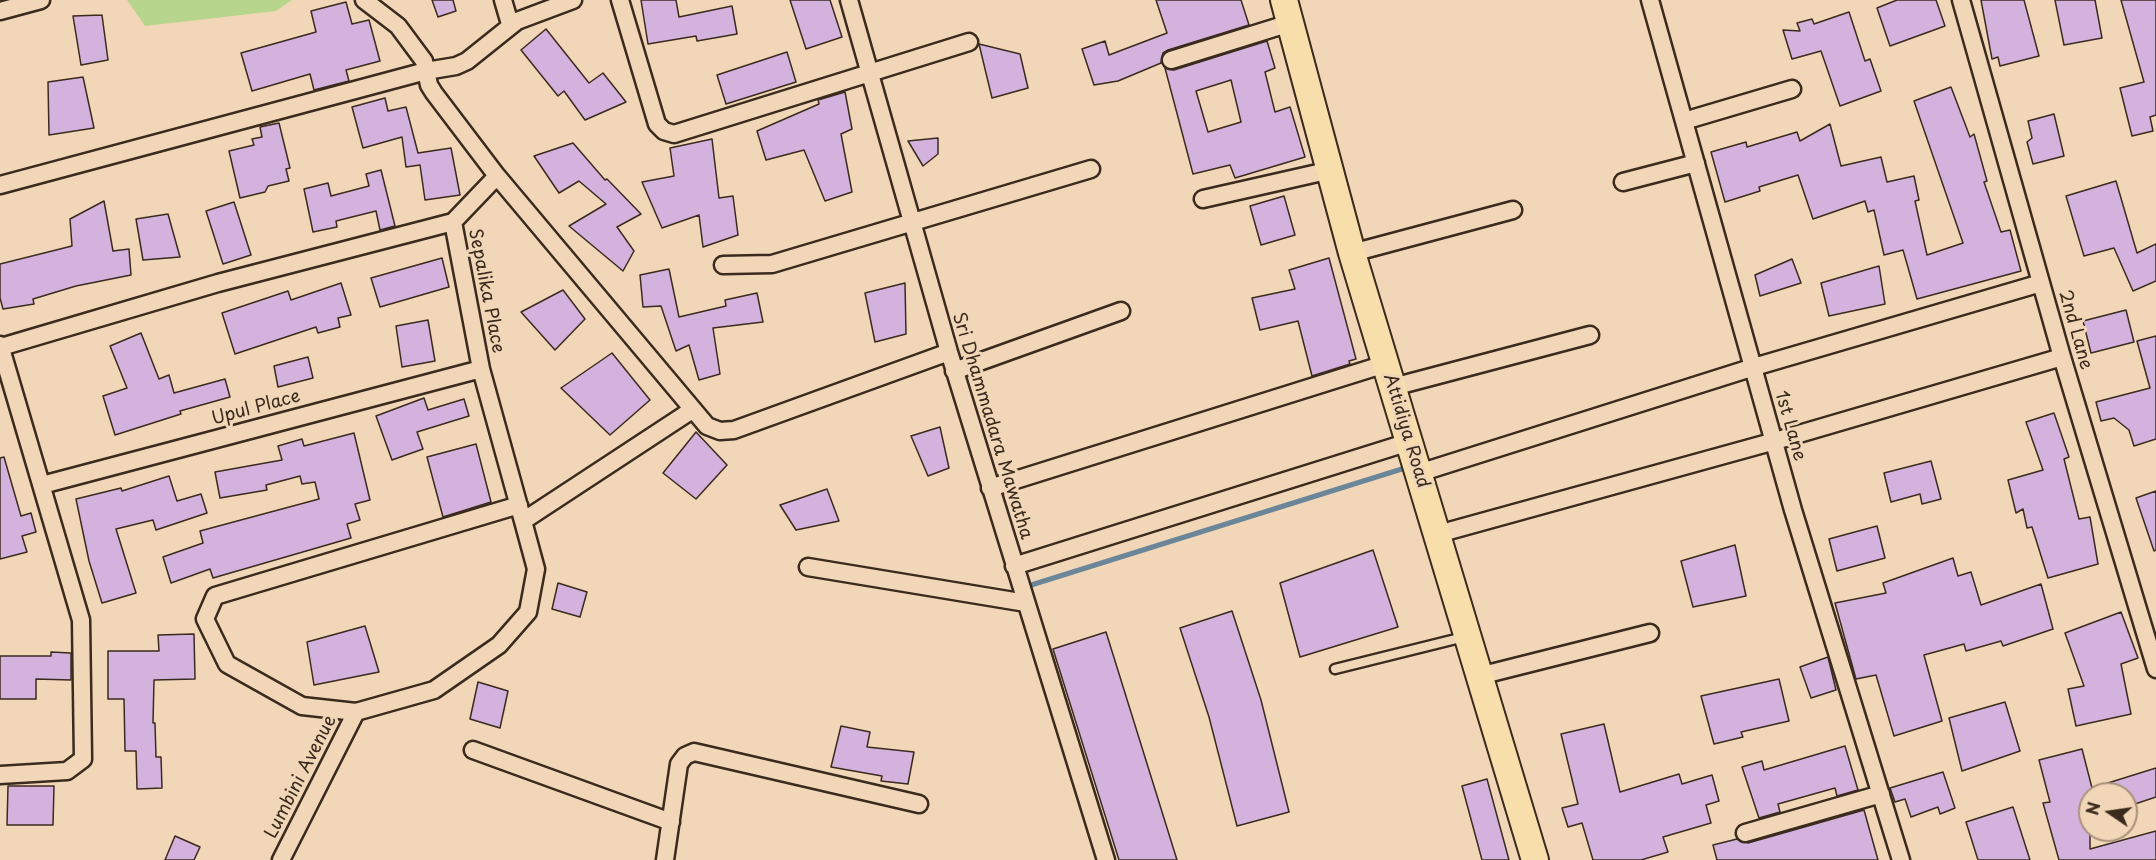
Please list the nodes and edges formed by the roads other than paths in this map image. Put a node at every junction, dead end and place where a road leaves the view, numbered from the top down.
1 (41, 0) edge
2 (364, 0) edge
3 (503, 0) edge
4 (573, 0) edge
5 (620, 0) edge
6 (849, 0) edge
7 (1650, 0) edge
8 (1960, 0) edge
9 (0, 11) edge
10 (1287, 12) edge
11 (510, 24) junction
12 (969, 42) dead end
13 (1171, 60) dead end
14 (426, 70) junction
15 (868, 72) junction
16 (1792, 89) dead end
17 (1684, 121) junction
18 (1696, 163) junction
19 (1091, 169) dead end
20 (1331, 170) junction
21 (496, 176) junction
22 (1623, 182) dead end
23 (0, 185) edge
24 (1203, 199) dead end
25 (1513, 210) dead end
26 (453, 222) junction
27 (911, 224) junction
28 (1352, 253) junction
29 (723, 265) dead end
30 (2041, 283) junction
31 (1121, 311) dead end
32 (1590, 335) dead end
33 (0, 346) edge
34 (949, 352) junction
35 (2062, 357) junction
36 (1754, 367) junction
37 (481, 369) junction
38 (954, 371) junction
39 (1389, 376) junction
40 (692, 410) junction
41 (1775, 441) junction
42 (1409, 442) junction
43 (1419, 473) junction
44 (42, 485) junction
45 (990, 488) junction
46 (521, 513) junction
47 (1438, 534) junction
48 (1014, 566) junction
49 (808, 567) dead end
50 (1026, 603) junction
51 (1650, 633) dead end
52 (1467, 636) junction
53 (1335, 669) dead end
54 (2156, 669) edge
55 (1479, 676) junction
56 (356, 712) junction
57 (473, 750) dead end
58 (0, 775) edge
59 (1881, 794) junction
60 (919, 804) dead end
61 (671, 822) junction
62 (1745, 832) dead end
63 (281, 860) edge
64 (665, 860) edge
65 (1106, 860) edge
66 (1535, 860) edge
67 (1901, 860) edge

1 - 9 street
2 - 14 street
3 - 11 street
4 - 11 street
5 - 15 street
6 - 15 street, Sri Dhammadara Mawatha
7 - 17 street, 1st Lane
8 - 30 street, 2nd Lane
10 - 13 street
10 - 20 main road, Attidiya Road
11 - 14 street
12 - 15 street
14 - 21 street
14 - 23 street
15 - 27 street, Sri Dhammadara Mawatha
16 - 17 street
17 - 18 street, 1st Lane
18 - 22 street
18 - 36 street, 1st Lane
19 - 27 street
20 - 24 street
20 - 28 main road, Attidiya Road
21 - 26 street
21 - 40 street
25 - 28 street
26 - 33 street, Sepalika Place
26 - 37 street, Sepalika Place
27 - 29 street
27 - 34 street, Sri Dhammadara Mawatha
28 - 39 main road, Attidiya Road
30 - 35 street, 2nd Lane
30 - 36 street
31 - 38 street
32 - 39 street
33 - 44 street
34 - 38 street, Sri Dhammadara Mawatha
34 - 40 street
35 - 41 street
35 - 54 street, 2nd Lane
36 - 41 street, 1st Lane
36 - 43 street
37 - 44 street, Upul Place
37 - 46 street, Sepalika Place
38 - 45 street, Sri Dhammadara Mawatha
39 - 42 main road, Attidiya Road
39 - 45 street
40 - 46 street
41 - 47 street
41 - 59 street, 1st Lane
42 - 43 main road, Attidiya Road
42 - 48 street
43 - 47 main road, Attidiya Road
44 - 58 street
45 - 48 street, Sri Dhammadara Mawatha
46 - 56 street, Sepalika Place
46 - 56 street
47 - 52 main road, Attidiya Road
48 - 50 street, Sri Dhammadara Mawatha
49 - 50 street
50 - 65 street, Sri Dhammadara Mawatha
51 - 55 street
52 - 53 lane
52 - 55 main road, Attidiya Road
55 - 66 main road, Attidiya Road
56 - 63 street, Lumbini Avenue
57 - 61 street
59 - 62 street
59 - 67 street, 1st Lane
60 - 61 street
61 - 64 street

